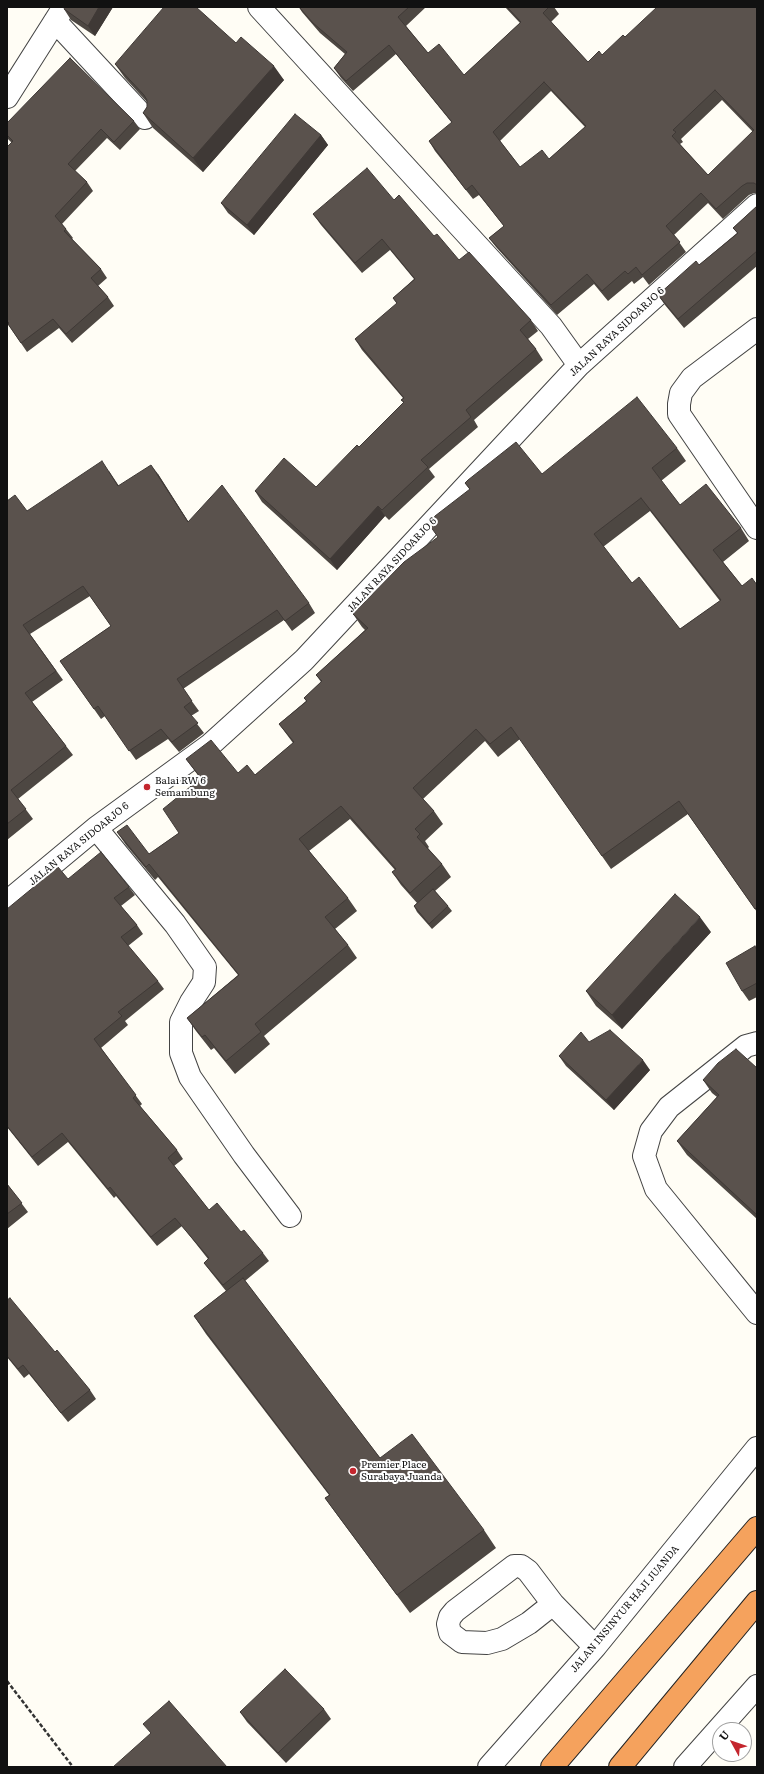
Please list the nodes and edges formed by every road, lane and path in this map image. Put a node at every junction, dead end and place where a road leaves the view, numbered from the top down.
1 (258, 7) edge
2 (60, 14) edge
3 (7, 97) edge
4 (145, 118) edge
5 (757, 206) edge
6 (757, 329) edge
7 (579, 365) junction
8 (757, 528) edge
9 (96, 828) junction
10 (7, 902) edge
11 (757, 1043) edge
12 (290, 1216) dead end
13 (757, 1313) edge
14 (757, 1448) edge
15 (757, 1528) edge
16 (757, 1602) edge
17 (553, 1604) dead end
18 (595, 1647) junction
19 (7, 1677) edge
20 (7, 1681) edge
21 (10, 1684) junction
22 (757, 1686) edge
23 (628, 1764) edge
24 (73, 1767) edge
25 (489, 1767) edge
26 (552, 1767) edge
27 (685, 1767) edge

1 - 7 street
2 - 3 street
2 - 4 street
5 - 7 street, JALAN RAYA SIDOARJO 6
6 - 8 street
7 - 9 street, JALAN RAYA SIDOARJO 6
9 - 10 street, JALAN RAYA SIDOARJO 6
9 - 12 street
11 - 13 street
14 - 18 street, JALAN INSINYUR HAJI JUANDA
15 - 26 highway
16 - 23 highway
17 - 18 street
18 - 25 street, JALAN INSINYUR HAJI JUANDA
19 - 21 path
20 - 21 path
21 - 24 path
22 - 27 street

